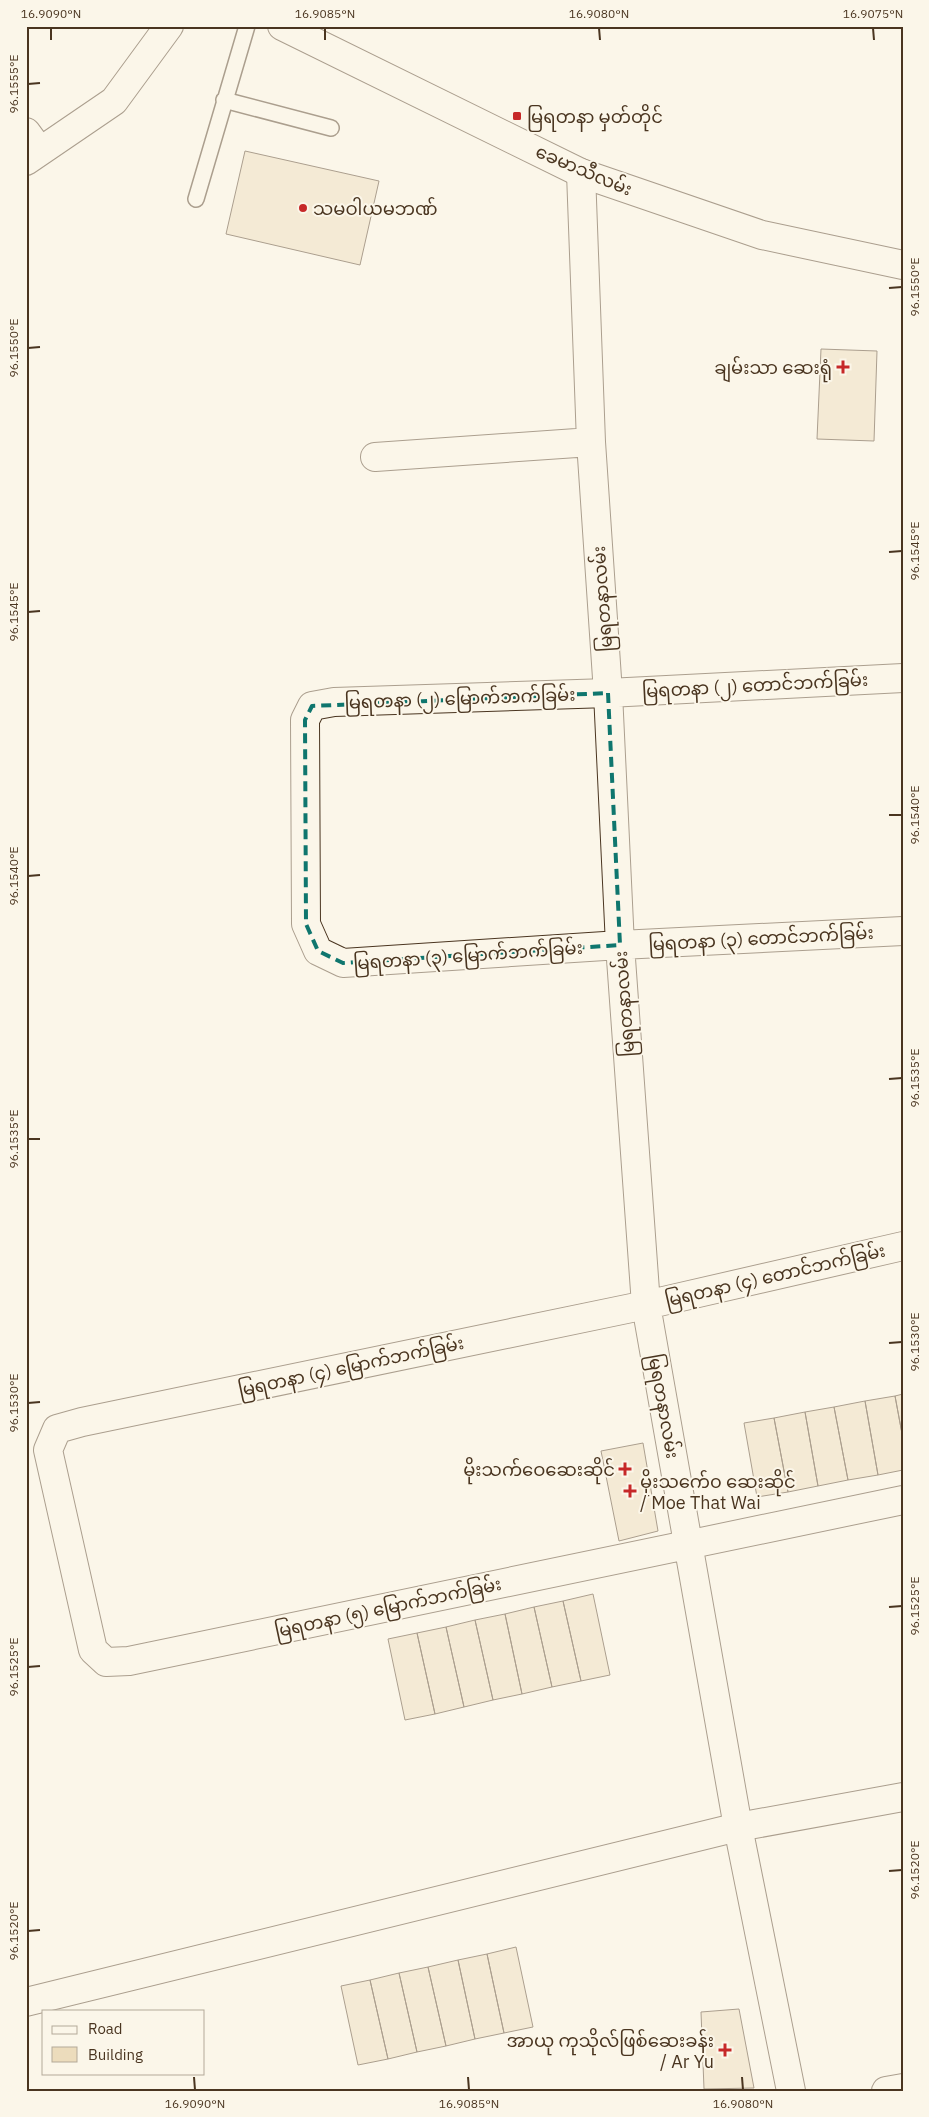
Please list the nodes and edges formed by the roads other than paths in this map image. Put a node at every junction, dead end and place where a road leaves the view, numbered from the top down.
1 (169, 26) edge
2 (247, 26) edge
3 (282, 26) edge
4 (224, 100) junction
5 (331, 128) dead end
6 (31, 148) edge
7 (581, 173) junction
8 (196, 198) dead end
9 (903, 265) edge
10 (591, 442) junction
11 (375, 457) dead end
12 (903, 678) edge
13 (608, 693) junction
14 (903, 931) edge
15 (620, 945) junction
16 (318, 951) joint
17 (903, 1246) edge
18 (646, 1305) junction
19 (903, 1500) edge
20 (687, 1544) junction
21 (93, 1650) joint
22 (903, 1797) edge
23 (738, 1827) junction
24 (26, 2002) edge
25 (903, 2088) edge
26 (791, 2091) edge
27 (886, 2091) edge

1 - 6 street
2 - 4 lane
3 - 7 street, ခေမာသီလမ်း
4 - 5 lane
4 - 8 lane
7 - 9 street, ခေမာသီလမ်း
7 - 10 street, မြရတနာလမ်း
10 - 11 street
10 - 13 street, မြရတနာလမ်း
12 - 13 street, မြရတနာ (၂) တောင်ဘက်ခြမ်း
13 - 15 street, မြရတနာလမ်း
13 - 16 street, မြရတနာ (၂) မြောက်ဘက်ခြမ်း
14 - 15 street, မြရတနာ (၃) တောင်ဘက်ခြမ်း
15 - 16 street, မြရတနာ (၃) မြောက်ဘက်ခြမ်း
15 - 18 street, မြရတနာလမ်း
17 - 18 street, မြရတနာ (၄) တောင်ဘက်ခြမ်း
18 - 20 street, မြရတနာလမ်း
18 - 21 street, မြရတနာ (၄) မြောက်ဘက်ခြမ်း
19 - 20 street, မြရတနာ (၅) မြောက်ဘက်ခြမ်း
20 - 21 street, မြရတနာ (၅) မြောက်ဘက်ခြမ်း
20 - 23 street, မြရတနာလမ်း
22 - 23 street
23 - 24 street
23 - 26 street, မြရတနာလမ်း
25 - 27 street

